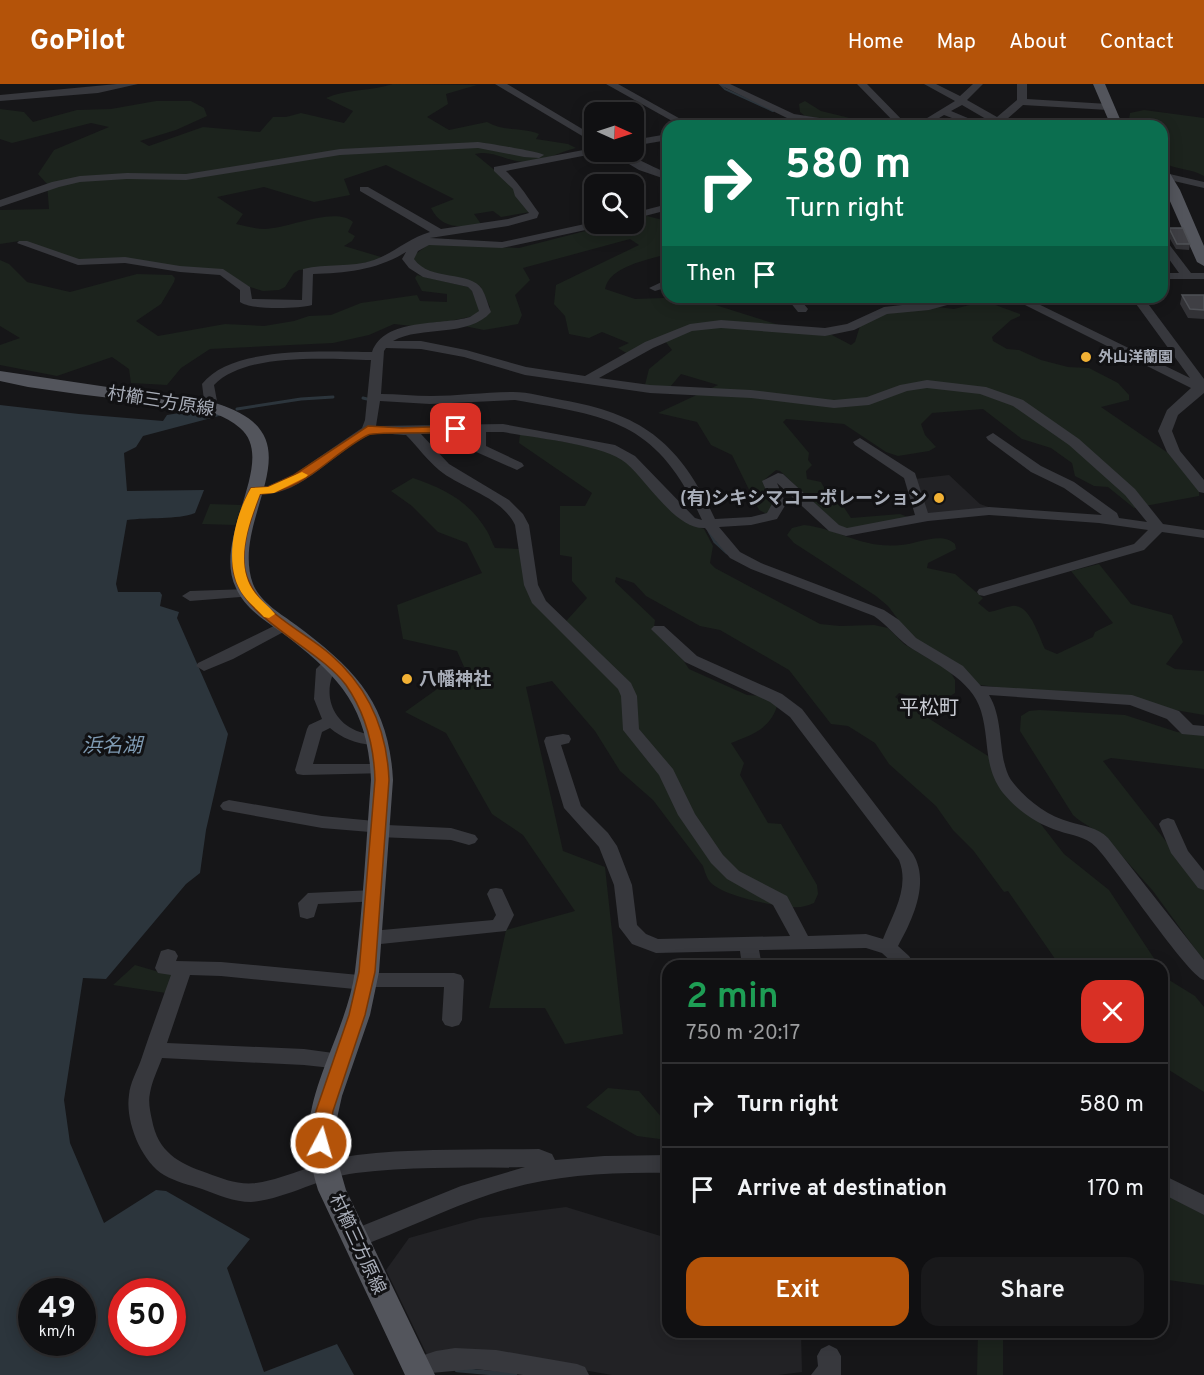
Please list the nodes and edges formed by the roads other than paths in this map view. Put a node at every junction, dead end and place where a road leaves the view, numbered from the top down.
1 (133, 84) edge
2 (500, 84) edge
3 (611, 84) edge
4 (723, 84) edge
5 (862, 84) edge
6 (929, 84) edge
7 (978, 84) edge
8 (1022, 84) edge
9 (1099, 84) edge
10 (0, 98) edge
11 (962, 100) junction
12 (1021, 102) junction
13 (1108, 107) junction
14 (944, 112) junction
15 (677, 120) edge
16 (812, 120) edge
17 (897, 120) edge
18 (930, 120) edge
19 (966, 120) edge
20 (997, 120) edge
21 (1003, 120) edge
22 (1114, 120) edge
23 (584, 134) edge
24 (662, 138) edge
25 (644, 141) edge
26 (584, 151) edge
27 (584, 152) edge
28 (632, 162) edge
29 (662, 175) edge
30 (1168, 175) edge
31 (1168, 185) edge
32 (1204, 185) edge
33 (364, 189) dead end
34 (0, 204) edge
35 (662, 209) edge
36 (644, 213) edge
37 (584, 228) edge
38 (440, 233) junction
39 (423, 241) junction
40 (22, 243) dead end
41 (1168, 250) edge
42 (1204, 262) edge
43 (1168, 276) edge
44 (1188, 276) junction
45 (1204, 276) edge
46 (662, 285) edge
47 (655, 288) dead end
48 (797, 303) edge
49 (941, 303) edge
50 (1027, 303) edge
51 (1141, 303) edge
52 (802, 309) dead end
53 (380, 350) junction
54 (0, 376) edge
55 (588, 380) junction
56 (1202, 388) edge
57 (374, 397) junction
58 (206, 406) junction
59 (479, 428) junction
60 (368, 430) junction
61 (410, 431) junction
62 (993, 437) dead end
63 (860, 442) dead end
64 (517, 466) dead end
65 (1204, 489) edge
66 (255, 490) junction
67 (924, 518) junction
68 (1113, 521) junction
69 (711, 525) junction
70 (1156, 527) junction
71 (1204, 534) edge
72 (248, 592) junction
73 (984, 592) dead end
74 (189, 597) dead end
75 (284, 626) junction
76 (659, 629) dead end
77 (332, 663) junction
78 (204, 666) dead end
79 (978, 692) junction
80 (332, 721) junction
81 (1204, 731) edge
82 (378, 739) junction
83 (563, 739) dead end
84 (382, 769) junction
85 (229, 806) dead end
86 (1168, 824) dead end
87 (379, 829) junction
88 (469, 839) dead end
89 (1204, 884) edge
90 (496, 894) dead end
91 (374, 896) junction
92 (307, 912) dead end
93 (370, 938) junction
94 (800, 942) junction
95 (749, 944) junction
96 (886, 947) junction
97 (751, 960) edge
98 (902, 960) edge
99 (1204, 973) edge
100 (365, 981) junction
101 (452, 1020) dead end
102 (153, 1050) junction
103 (342, 1061) junction
104 (662, 1164) edge
105 (326, 1170) junction
106 (548, 1171) junction
107 (1168, 1187) edge
108 (1204, 1206) edge
109 (355, 1239) junction
110 (419, 1372) edge
111 (577, 1375) edge

1 - 10 street
2 - 23 street
3 - 15 street
4 - 16 street
5 - 17 street
6 - 11 street
7 - 11 street
8 - 12 street
9 - 13 main road
11 - 14 street
11 - 20 street
12 - 13 street
12 - 21 street
13 - 22 main road
14 - 18 street
14 - 19 street
24 - 25 street
26 - 34 street
27 - 38 street
28 - 29 street
30 - 32 street
31 - 42 main road
33 - 38 street
35 - 36 street
37 - 39 street
38 - 39 street
39 - 40 street
39 - 53 street
41 - 44 street
43 - 44 street
44 - 45 street
46 - 47 street
48 - 52 street
49 - 55 street
50 - 56 street
51 - 56 street
53 - 55 street
53 - 57 street
53 - 58 street
54 - 58 main road, 村櫛三方原線
55 - 70 street
56 - 65 street
57 - 60 street
57 - 69 street
58 - 66 main road, 村櫛三方原線
59 - 61 street
59 - 64 street
59 - 69 street
60 - 61 street
60 - 66 street
61 - 94 street
62 - 68 street
63 - 67 street
66 - 72 main road, 村櫛三方原線
67 - 68 street
67 - 69 street
68 - 70 street
69 - 79 street
70 - 71 street
70 - 73 street
72 - 74 street
72 - 75 main road, 村櫛三方原線
75 - 77 main road, 村櫛三方原線
75 - 78 street
76 - 96 street
77 - 80 street
77 - 82 main road, 村櫛三方原線
79 - 81 street
79 - 99 street
80 - 82 street
80 - 84 street
82 - 84 main road, 村櫛三方原線
83 - 95 street
84 - 87 main road, 村櫛三方原線
85 - 87 street
86 - 89 street
87 - 88 street
87 - 91 main road, 村櫛三方原線
90 - 93 street
91 - 92 street
91 - 93 main road, 村櫛三方原線
93 - 100 main road, 村櫛三方原線
94 - 95 street
94 - 96 street
95 - 97 street
96 - 98 street
100 - 101 street
100 - 102 street
100 - 103 main road, 村櫛三方原線
102 - 103 street
102 - 105 street
103 - 105 main road, 村櫛三方原線
104 - 106 street
105 - 106 street
105 - 109 main road, 村櫛三方原線
106 - 109 street
107 - 108 street
109 - 110 main road, 村櫛三方原線
110 - 111 street

